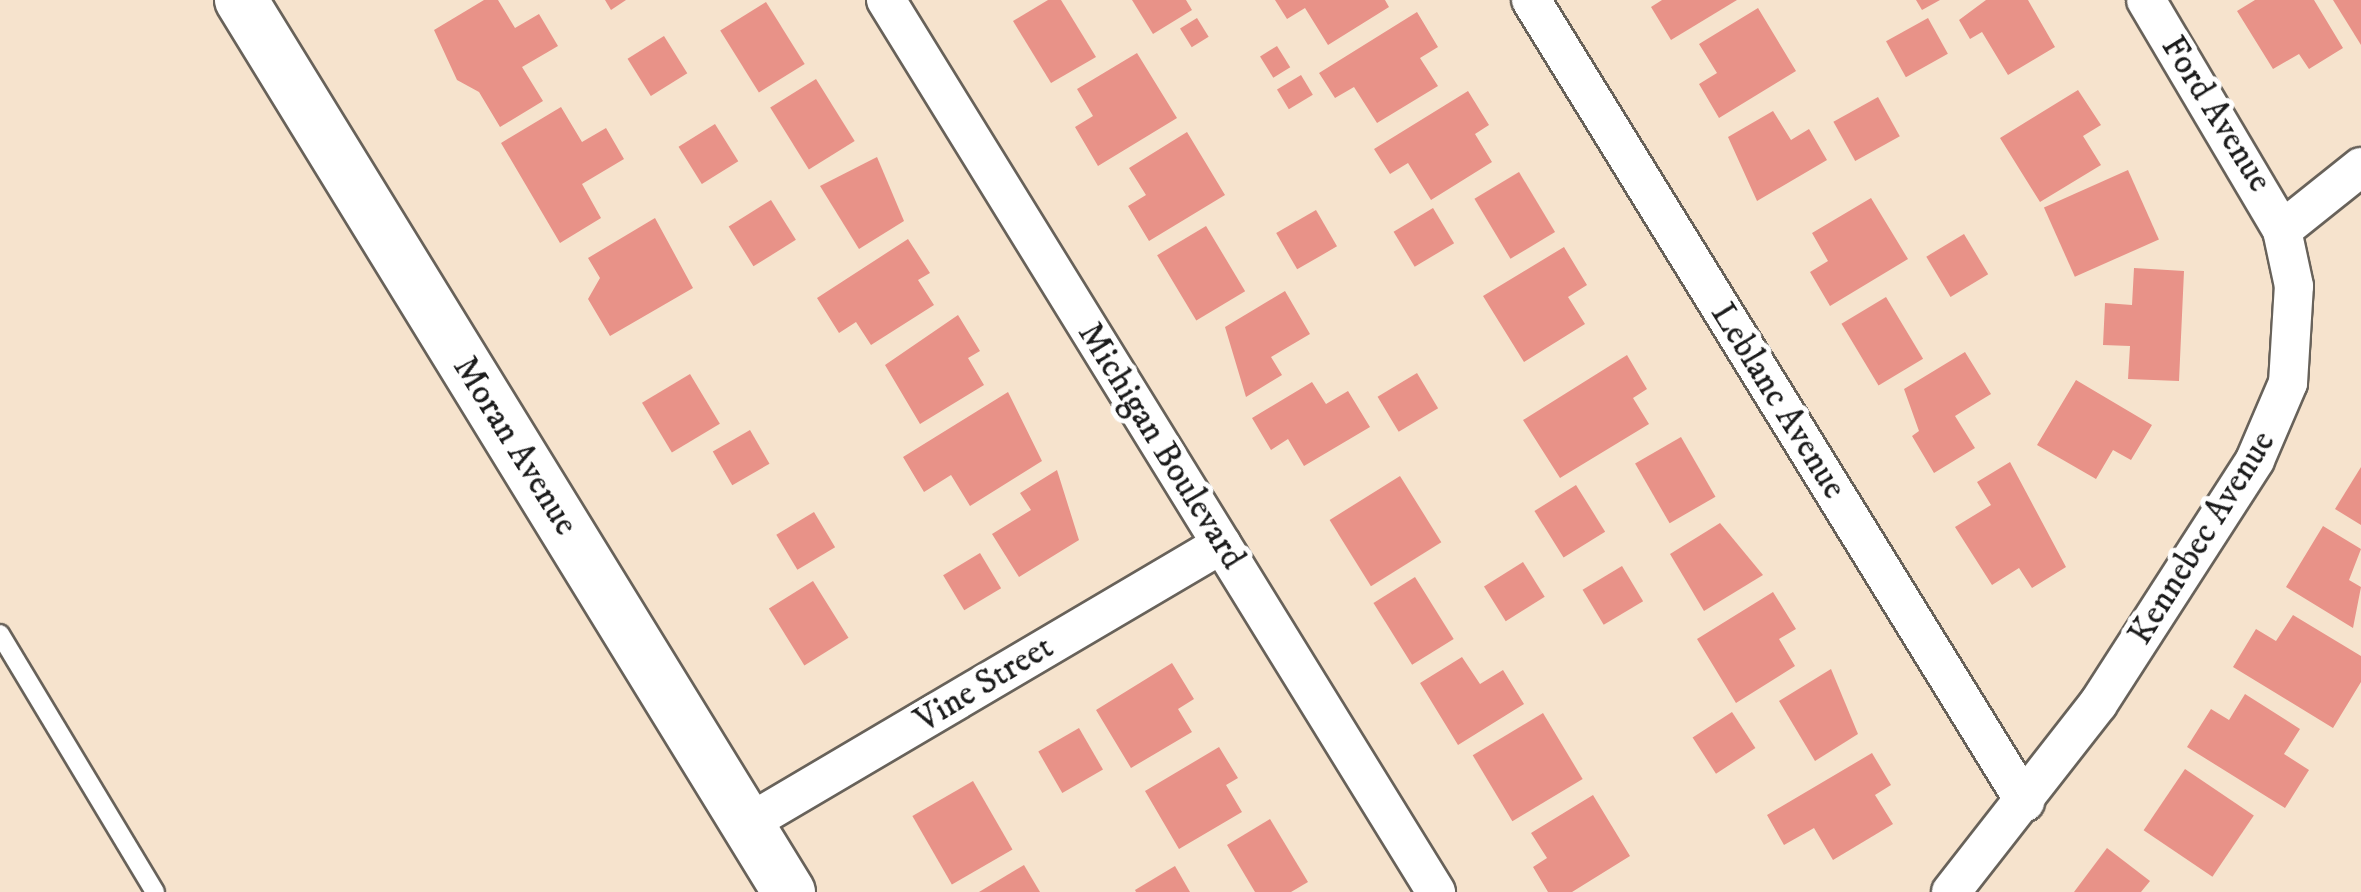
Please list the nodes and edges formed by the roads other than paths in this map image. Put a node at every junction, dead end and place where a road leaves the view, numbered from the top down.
1 (241, 0) edge
2 (886, 0) edge
3 (1531, 0) edge
4 (2146, 0) edge
5 (2361, 167) edge
6 (2282, 230) junction
7 (1222, 544) junction
8 (0, 634) edge
9 (2025, 802) junction
10 (747, 824) junction
11 (155, 892) edge
12 (789, 892) edge
13 (1436, 892) edge
14 (1951, 892) edge

1 - 10 main road, Moran Avenue
2 - 7 street, Michigan Boulevard
3 - 9 street, Leblanc Avenue
4 - 6 street, Ford Avenue
5 - 6 street
6 - 9 street, Kennebec Avenue
7 - 10 street, Vine Street
7 - 13 street, Michigan Boulevard
8 - 11 lane
9 - 14 street, Kennebec Avenue
10 - 12 main road, Moran Avenue

